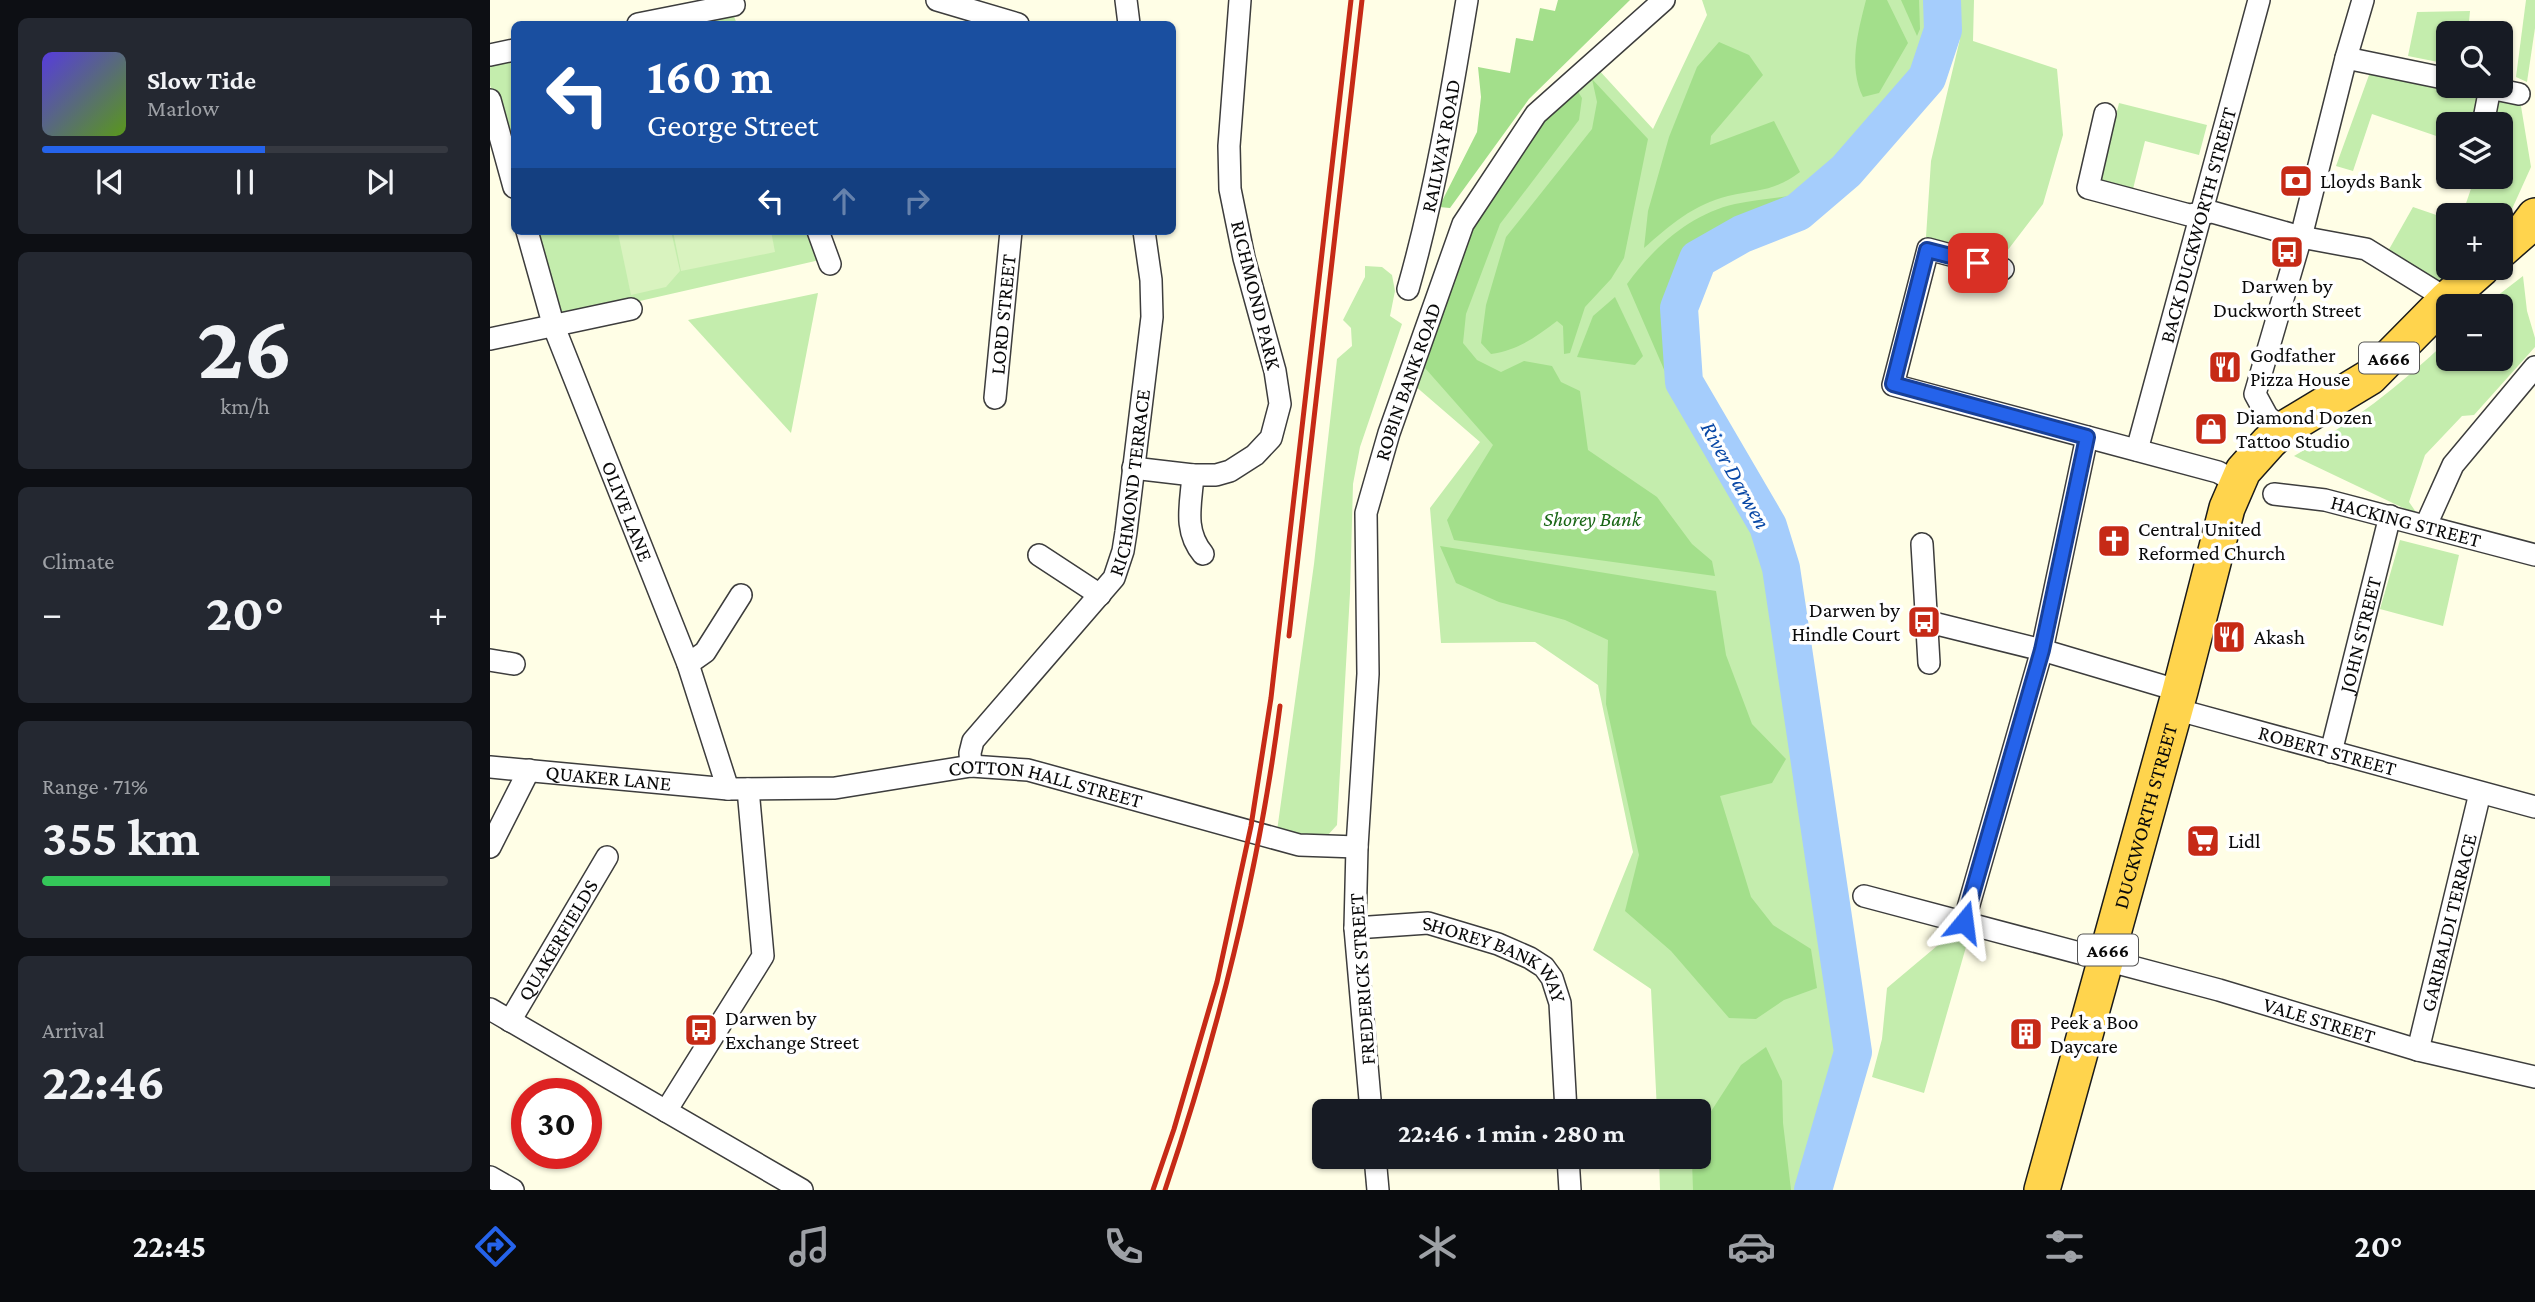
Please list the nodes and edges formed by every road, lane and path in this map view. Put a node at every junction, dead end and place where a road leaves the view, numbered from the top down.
1 (937, 0) edge
2 (1126, 0) edge
3 (1240, 0) edge
4 (1467, 0) edge
5 (1664, 0) edge
6 (2259, 0) edge
7 (2362, 0) edge
8 (736, 10) edge
9 (659, 21) edge
10 (1008, 21) edge
11 (1129, 21) edge
12 (511, 51) edge
13 (490, 55) edge
14 (2346, 58) junction
15 (2436, 77) edge
16 (2513, 93) edge
17 (2519, 94) dead end
18 (490, 100) edge
19 (2097, 119) dead end
20 (511, 176) edge
21 (2199, 214) junction
22 (528, 235) edge
23 (819, 235) edge
24 (1011, 235) edge
25 (1145, 235) edge
26 (2301, 237) junction
27 (830, 264) dead end
28 (2003, 269) dead end
29 (2468, 280) edge
30 (1408, 289) dead end
31 (2439, 294) edge
32 (2453, 294) edge
33 (631, 309) dead end
34 (2436, 310) edge
35 (554, 327) junction
36 (490, 339) edge
37 (2535, 368) edge
38 (995, 398) dead end
39 (2282, 430) junction
40 (2087, 437) junction
41 (2137, 450) junction
42 (1133, 468) junction
43 (1193, 475) junction
44 (2236, 482) junction
45 (2274, 494) dead end
46 (2390, 516) junction
47 (2427, 525) junction
48 (1922, 544) dead end
49 (1203, 554) dead end
50 (1039, 555) dead end
51 (2535, 555) edge
52 (741, 595) dead end
53 (1100, 595) junction
54 (1926, 621) junction
55 (2042, 650) junction
56 (490, 660) edge
57 (1929, 663) dead end
58 (514, 664) dead end
59 (688, 664) junction
60 (2178, 700) junction
61 (2331, 752) junction
62 (490, 766) edge
63 (971, 766) junction
64 (530, 770) junction
65 (738, 789) junction
66 (2480, 793) junction
67 (2535, 807) edge
68 (490, 847) edge
69 (1357, 847) junction
70 (607, 857) dead end
71 (1864, 896) dead end
72 (1964, 922) junction
73 (1355, 928) junction
74 (2105, 959) junction
75 (490, 1009) edge
76 (510, 1021) junction
77 (2418, 1050) junction
78 (2535, 1077) edge
79 (1370, 1099) edge
80 (1565, 1099) edge
81 (666, 1111) junction
82 (1376, 1169) edge
83 (1569, 1169) edge
84 (490, 1177) edge
85 (791, 1187) edge
86 (513, 1190) edge
87 (1378, 1190) edge
88 (1570, 1190) edge
89 (2042, 1190) edge

1 - 10 street
2 - 11 street
3 - 43 street, RICHMOND PARK
4 - 30 street, RAILWAY ROAD
5 - 69 street, ROBIN BANK ROAD
6 - 21 street, BACK DUCKWORTH STREET
7 - 14 street
8 - 9 street
12 - 13 street
14 - 15 street
14 - 26 street
16 - 17 street
18 - 20 street
19 - 21 street
21 - 26 street
21 - 41 street, BACK DUCKWORTH STREET
22 - 35 street, OLIVE LANE
23 - 27 street
24 - 38 street, LORD STREET
25 - 42 street, RICHMOND TERRACE
26 - 31 street
26 - 39 street
28 - 40 street
29 - 32 highway, A666
33 - 35 street
34 - 39 highway, A666
35 - 36 street
35 - 59 street, OLIVE LANE
37 - 47 street
39 - 44 highway, A666
40 - 41 street
40 - 55 street
41 - 44 street
42 - 43 street, RICHMOND PARK
42 - 53 street, RICHMOND TERRACE
43 - 49 street
44 - 60 highway, DUCKWORTH STREET / A666
45 - 46 street, HACKING STREET
46 - 47 street, HACKING STREET
46 - 61 street, JOHN STREET
47 - 51 street, HACKING STREET
48 - 54 street
50 - 53 street
52 - 59 street
53 - 63 street, RICHMOND TERRACE
54 - 55 street, ROBERT STREET
54 - 57 street
55 - 60 street, ROBERT STREET
55 - 72 street
56 - 58 street
59 - 65 street, OLIVE LANE
60 - 61 street, ROBERT STREET
60 - 74 highway, DUCKWORTH STREET / A666
61 - 66 street, ROBERT STREET
62 - 64 street, QUAKER LANE
63 - 65 street, COTTON HALL STREET
63 - 69 street, COTTON HALL STREET
64 - 65 street, QUAKER LANE
64 - 68 street
65 - 81 street, OLIVE LANE
66 - 67 street, ROBERT STREET
66 - 77 street, GARIBALDI TERRACE
69 - 73 street, FREDERICK STREET
70 - 76 street, QUAKERFIELDS
71 - 72 street, VALE STREET
72 - 74 street, VALE STREET
73 - 79 street, FREDERICK STREET
73 - 80 street, SHOREY BANK WAY
74 - 77 street, VALE STREET
74 - 89 highway, DUCKWORTH STREET / A666
75 - 76 street
76 - 81 street
77 - 78 street, VALE STREET
81 - 85 street
82 - 87 street
83 - 88 street
84 - 86 street

